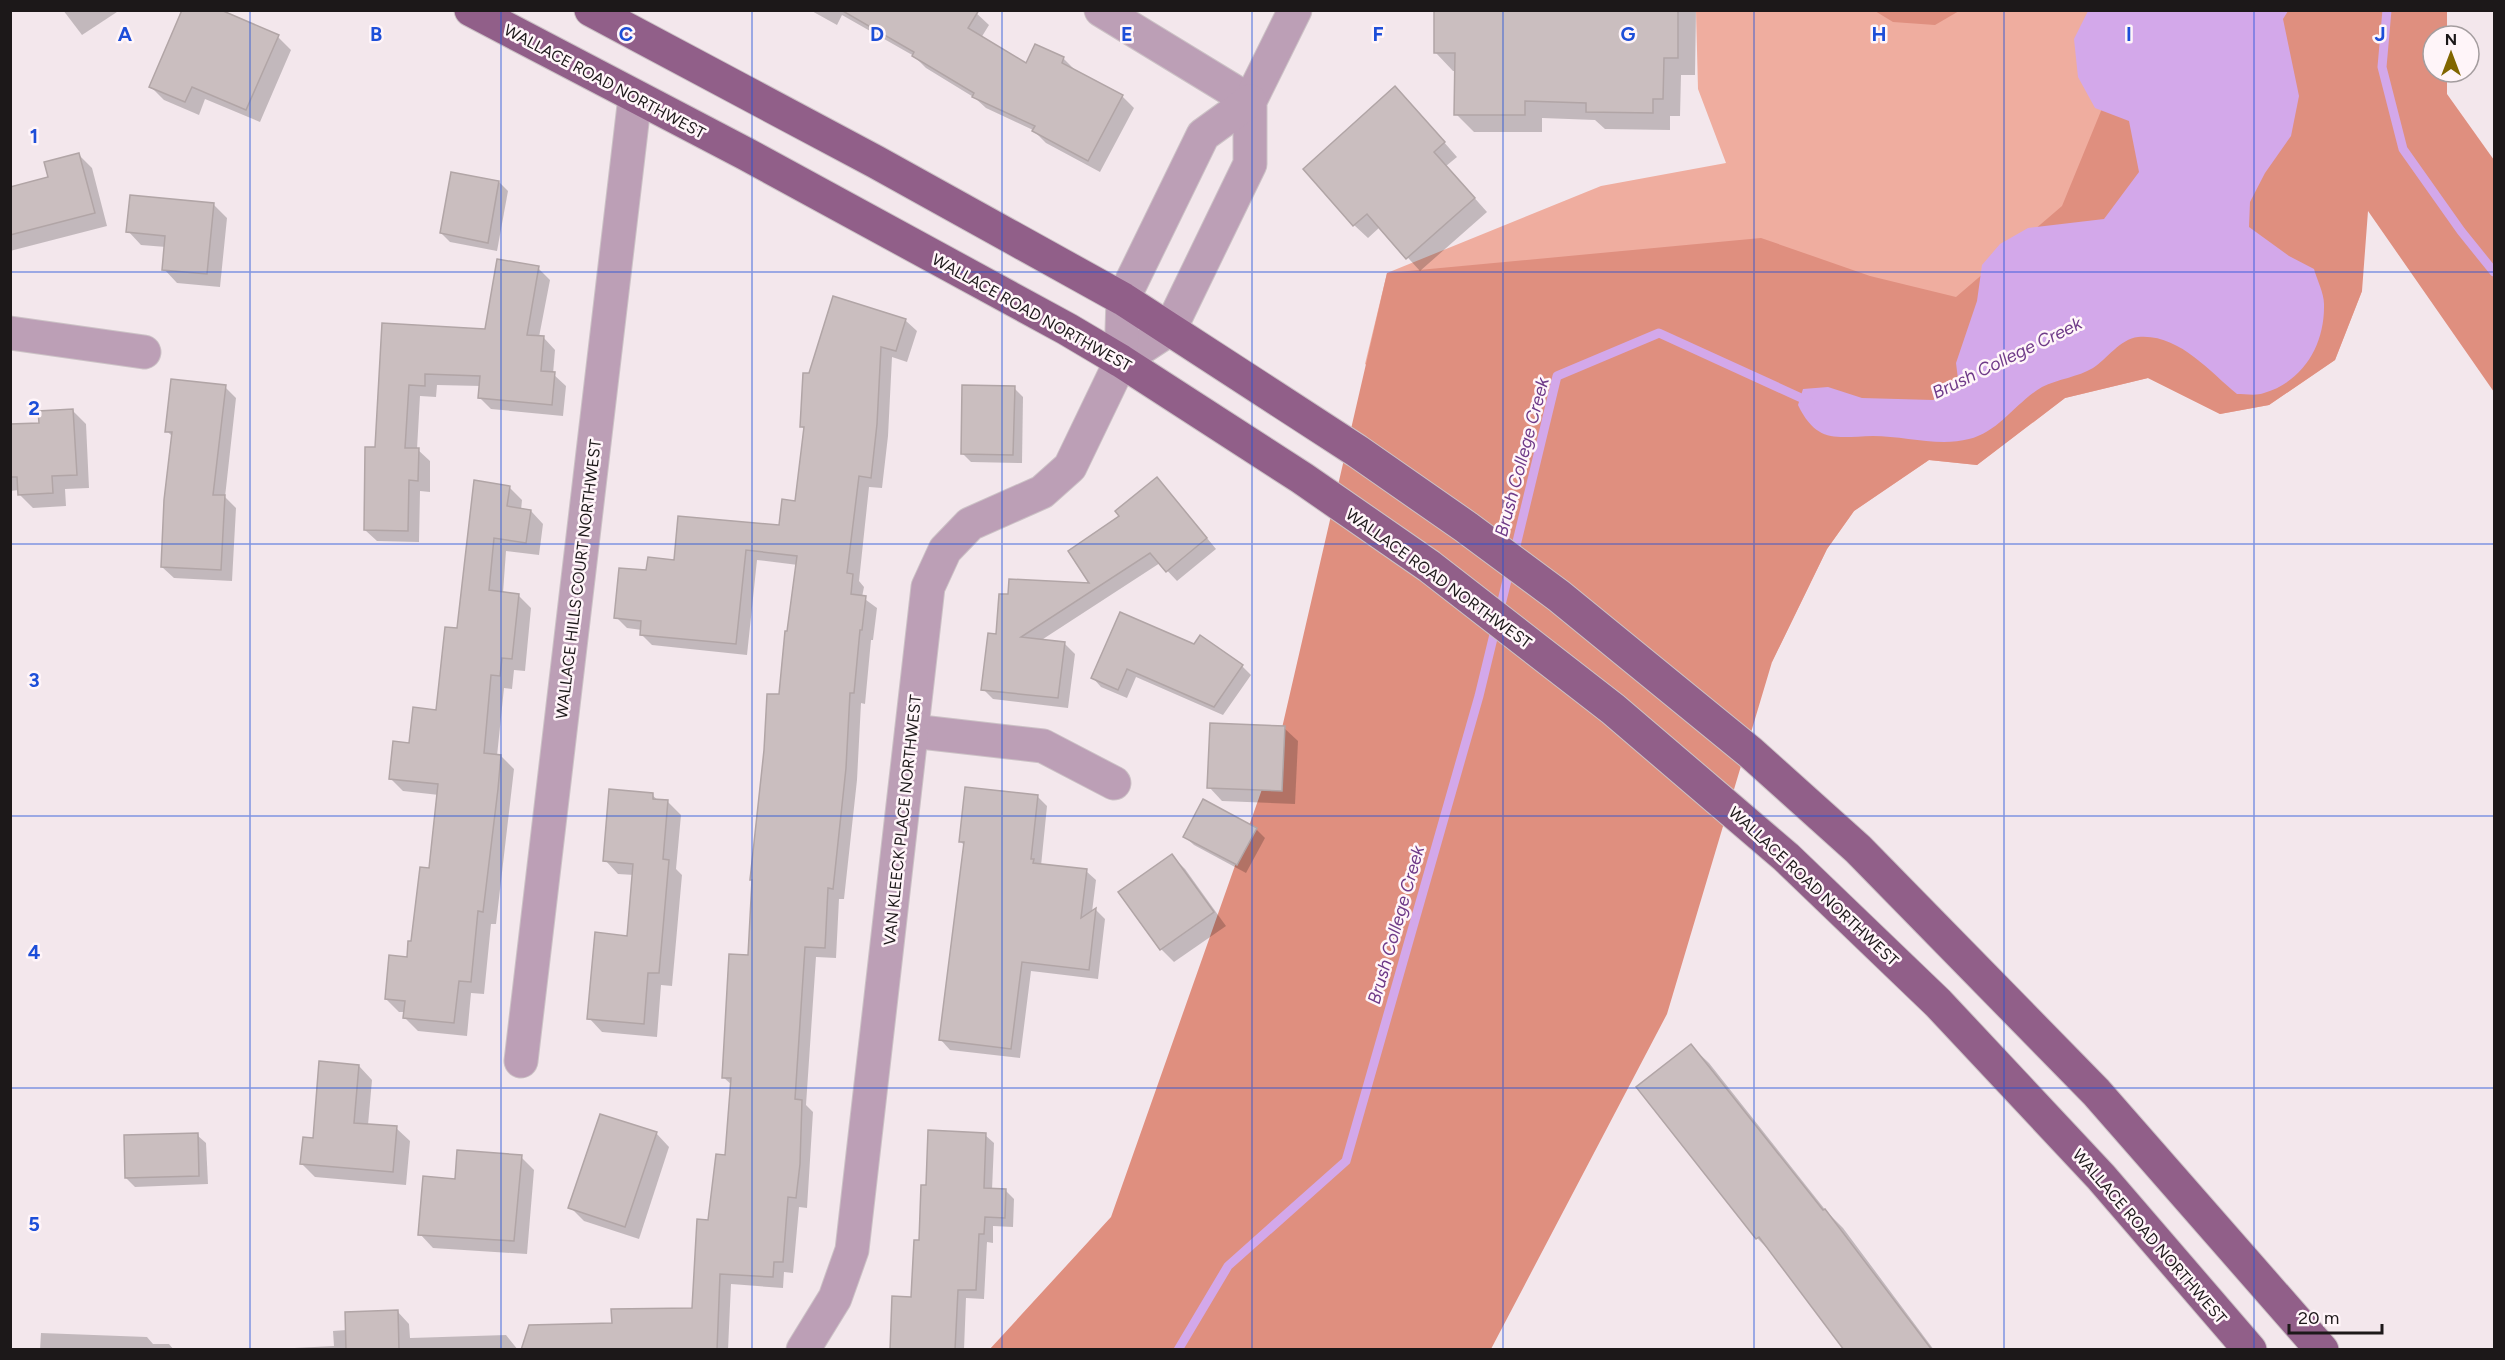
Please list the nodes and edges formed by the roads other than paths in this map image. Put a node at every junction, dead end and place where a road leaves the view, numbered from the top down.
1 (471, 10) edge
2 (591, 10) edge
3 (1101, 10) edge
4 (1295, 10) edge
5 (635, 97) junction
6 (1250, 101) junction
7 (1123, 299) junction
8 (1170, 329) junction
9 (10, 333) edge
10 (144, 352) dead end
11 (1121, 361) junction
12 (912, 731) junction
13 (1114, 783) dead end
14 (521, 1060) dead end
15 (803, 1350) edge
16 (2250, 1350) edge
17 (2322, 1350) edge

1 - 5 main road, WALLACE ROAD NORTHWEST
2 - 7 main road
3 - 6 street
4 - 6 street
5 - 11 main road, WALLACE ROAD NORTHWEST
5 - 14 street, WALLACE HILLS COURT NORTHWEST
6 - 7 street
6 - 8 street
7 - 8 main road
7 - 11 street
8 - 11 street
8 - 17 main road
9 - 10 street
11 - 12 street, VAN KLEECK PLACE NORTHWEST
11 - 16 main road, WALLACE ROAD NORTHWEST
12 - 13 street
12 - 15 street, VAN KLEECK PLACE NORTHWEST

